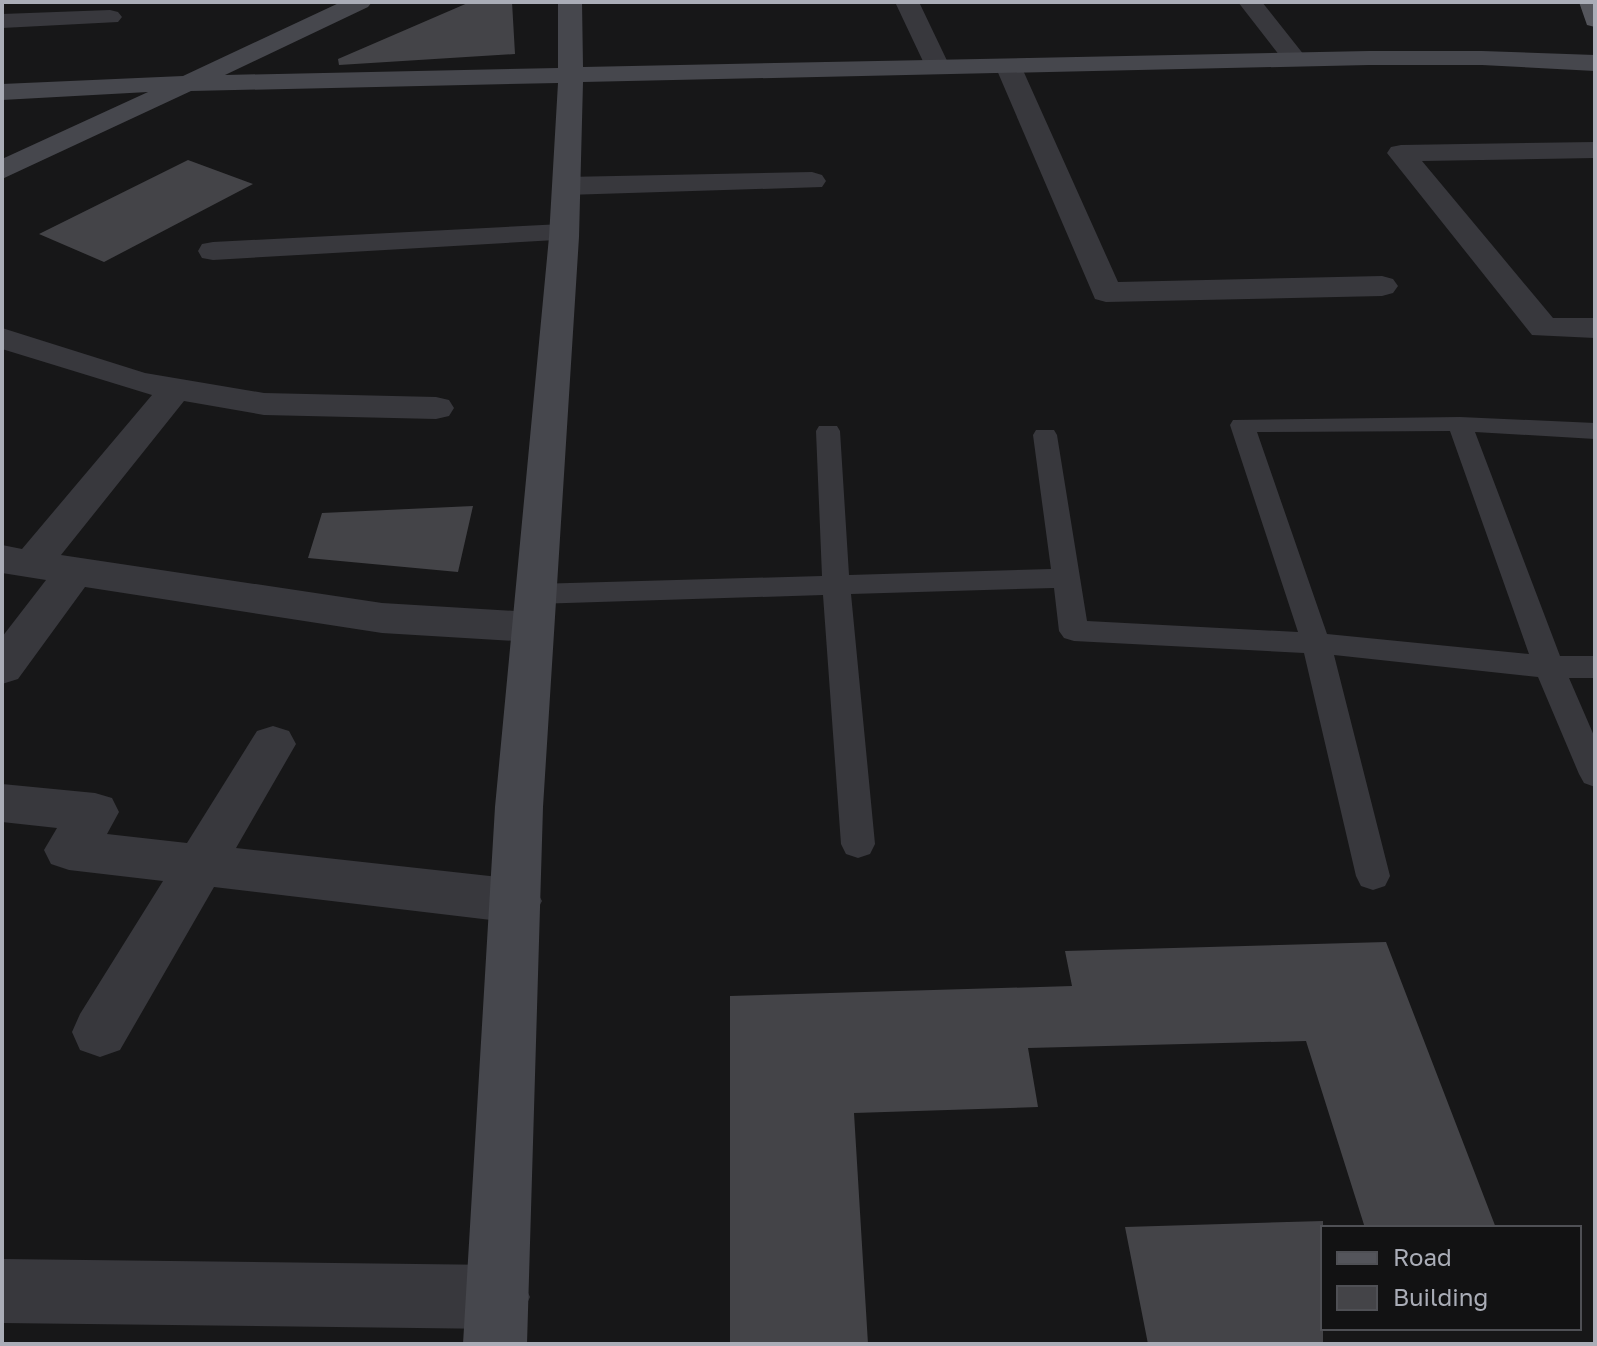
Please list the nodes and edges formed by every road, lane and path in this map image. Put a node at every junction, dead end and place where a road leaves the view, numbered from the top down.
1 (327, 2) edge
2 (360, 2) edge
3 (570, 2) edge
4 (907, 2) edge
5 (1250, 2) edge
6 (1591, 2) edge
7 (110, 17) dead end
8 (1595, 20) edge
9 (2, 21) edge
10 (1595, 36) edge
11 (1482, 58) junction
12 (1296, 60) junction
13 (1595, 63) edge
14 (1009, 68) junction
15 (938, 69) junction
16 (571, 77) junction
17 (187, 83) junction
18 (150, 84) junction
19 (2, 92) edge
20 (1595, 150) edge
21 (2, 152) edge
22 (2, 170) edge
23 (812, 181) dead end
24 (566, 186) junction
25 (562, 233) junction
26 (213, 251) dead end
27 (1382, 286) dead end
28 (1595, 328) edge
29 (2, 338) edge
30 (176, 388) junction
31 (436, 408) dead end
32 (1460, 424) junction
33 (828, 431) dead end
34 (1595, 431) edge
35 (1045, 435) dead end
36 (17, 561) edge
37 (74, 572) junction
38 (1066, 578) junction
39 (836, 584) junction
40 (533, 611) junction
41 (1316, 643) junction
42 (1549, 667) junction
43 (1595, 667) edge
44 (2, 668) edge
45 (273, 744) dead end
46 (1595, 774) edge
47 (2, 803) edge
48 (858, 844) dead end
49 (200, 866) junction
50 (1373, 876) dead end
51 (516, 901) junction
52 (100, 1032) dead end
53 (2, 1291) edge
54 (496, 1320) edge

1 - 18 street
2 - 17 street
3 - 16 street
4 - 15 street
5 - 12 street
6 - 8 main road
7 - 9 street
10 - 11 street
11 - 12 street
11 - 13 street
12 - 14 street
14 - 15 street
14 - 27 street
15 - 16 street
16 - 17 street
16 - 24 street
17 - 18 street
17 - 22 street
18 - 19 street
18 - 21 street
20 - 28 street
23 - 24 street
24 - 25 street
25 - 26 street
25 - 40 street
29 - 30 street
30 - 31 street
30 - 36 street
32 - 34 lane
32 - 41 lane
32 - 42 lane
33 - 39 lane
35 - 38 lane
36 - 37 street
37 - 40 street
37 - 44 street
38 - 39 lane
38 - 41 lane
39 - 40 lane
39 - 48 lane
40 - 51 street
41 - 42 lane
41 - 50 lane
42 - 43 lane
42 - 46 lane
45 - 49 street
47 - 49 street
49 - 51 street
49 - 52 street
51 - 54 street
53 - 54 street

